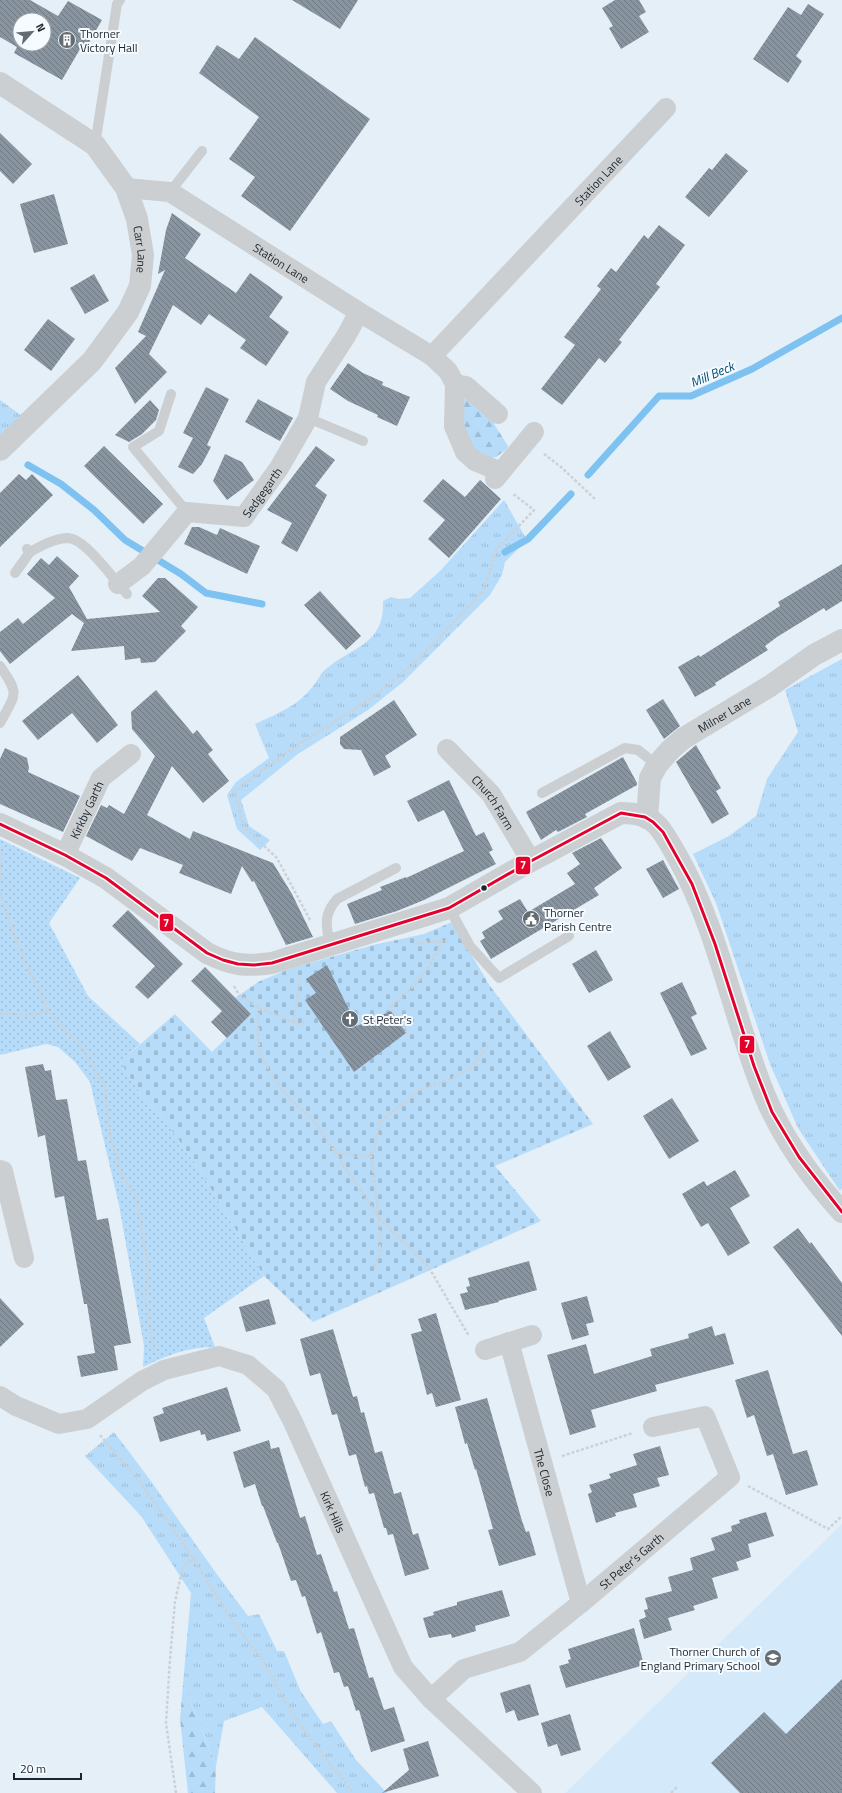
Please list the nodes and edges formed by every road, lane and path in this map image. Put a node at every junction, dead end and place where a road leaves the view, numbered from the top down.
1 (120, 0) edge
2 (0, 83) edge
3 (666, 108) dead end
4 (95, 145) junction
5 (202, 151) dead end
6 (126, 188) junction
7 (170, 192) junction
8 (359, 312) junction
9 (432, 356) junction
10 (455, 384) junction
11 (171, 394) dead end
12 (498, 414) dead end
13 (308, 418) junction
14 (534, 432) dead end
15 (363, 441) dead end
16 (0, 450) edge
17 (544, 454) dead end
18 (498, 476) junction
19 (595, 499) dead end
20 (187, 512) junction
21 (16, 573) dead end
22 (122, 589) joint
23 (842, 640) edge
24 (0, 666) edge
25 (0, 723) edge
26 (447, 749) dead end
27 (131, 754) dead end
28 (657, 765) junction
29 (542, 793) dead end
30 (647, 818) junction
31 (3, 825) edge
32 (65, 855) junction
33 (531, 860) junction
34 (396, 868) dead end
35 (0, 880) edge
36 (0, 893) edge
37 (448, 908) junction
38 (569, 936) dead end
39 (466, 938) junction
40 (442, 942) junction
41 (409, 945) dead end
42 (327, 946) junction
43 (302, 970) dead end
44 (239, 995) dead end
45 (259, 1008) junction
46 (48, 1010) junction
47 (0, 1013) edge
48 (305, 1021) dead end
49 (294, 1022) junction
50 (408, 1033) dead end
51 (489, 1043) dead end
52 (332, 1149) junction
53 (371, 1155) junction
54 (0, 1170) edge
55 (842, 1212) edge
56 (379, 1218) junction
57 (24, 1258) dead end
58 (374, 1268) dead end
59 (532, 1335) dead end
60 (509, 1342) junction
61 (485, 1350) joint
62 (164, 1370) junction
63 (0, 1396) edge
64 (87, 1419) junction
65 (653, 1427) joint
66 (541, 1462) junction
67 (730, 1476) junction
68 (842, 1516) edge
69 (193, 1558) junction
70 (581, 1603) junction
71 (431, 1699) junction
72 (677, 1787) dead end
73 (176, 1793) edge
74 (354, 1793) edge
75 (532, 1793) edge
76 (671, 1793) edge

1 - 4 lane
2 - 4 street, Carr Lane
3 - 9 street, Station Lane
4 - 6 street, Carr Lane
5 - 7 lane
6 - 7 street, Station Lane
6 - 16 street, Carr Lane
7 - 8 street, Station Lane
8 - 9 street, Station Lane
8 - 13 street, Sedgegarth
9 - 10 street, Station Lane
10 - 12 street
10 - 18 street
11 - 20 lane
13 - 15 lane
13 - 20 street, Sedgegarth
14 - 18 street
17 - 19 path
18 - 42 path
20 - 22 street
21 - 22 lane
23 - 28 street, Milner Lane
24 - 25 lane
26 - 33 street, Church Farm
27 - 32 street, Kirkby Garth
28 - 29 lane
28 - 30 street, Milner Lane
30 - 33 street
30 - 55 street
31 - 32 street
31 - 35 path
32 - 42 street
33 - 37 street
34 - 42 lane
36 - 46 path
37 - 39 lane
37 - 42 street
38 - 39 lane
39 - 40 path
40 - 41 path
40 - 50 path
43 - 49 path
44 - 45 path
45 - 49 path
45 - 52 path
46 - 47 path
46 - 62 path
48 - 49 path
51 - 53 path
52 - 53 path
52 - 56 path
53 - 56 path
54 - 57 street
56 - 58 path
56 - 61 path
59 - 60 street
60 - 61 street
60 - 66 street, The Close
62 - 64 street, Kirk Hills
62 - 71 street, Kirk Hills
63 - 64 street
64 - 69 path
65 - 66 path
65 - 67 street
66 - 70 street, The Close
67 - 68 path
67 - 70 street, St Peter's Garth
69 - 73 path
69 - 74 path
70 - 71 street, St Peter's Garth
71 - 75 street, Kirk Hills
72 - 76 path

